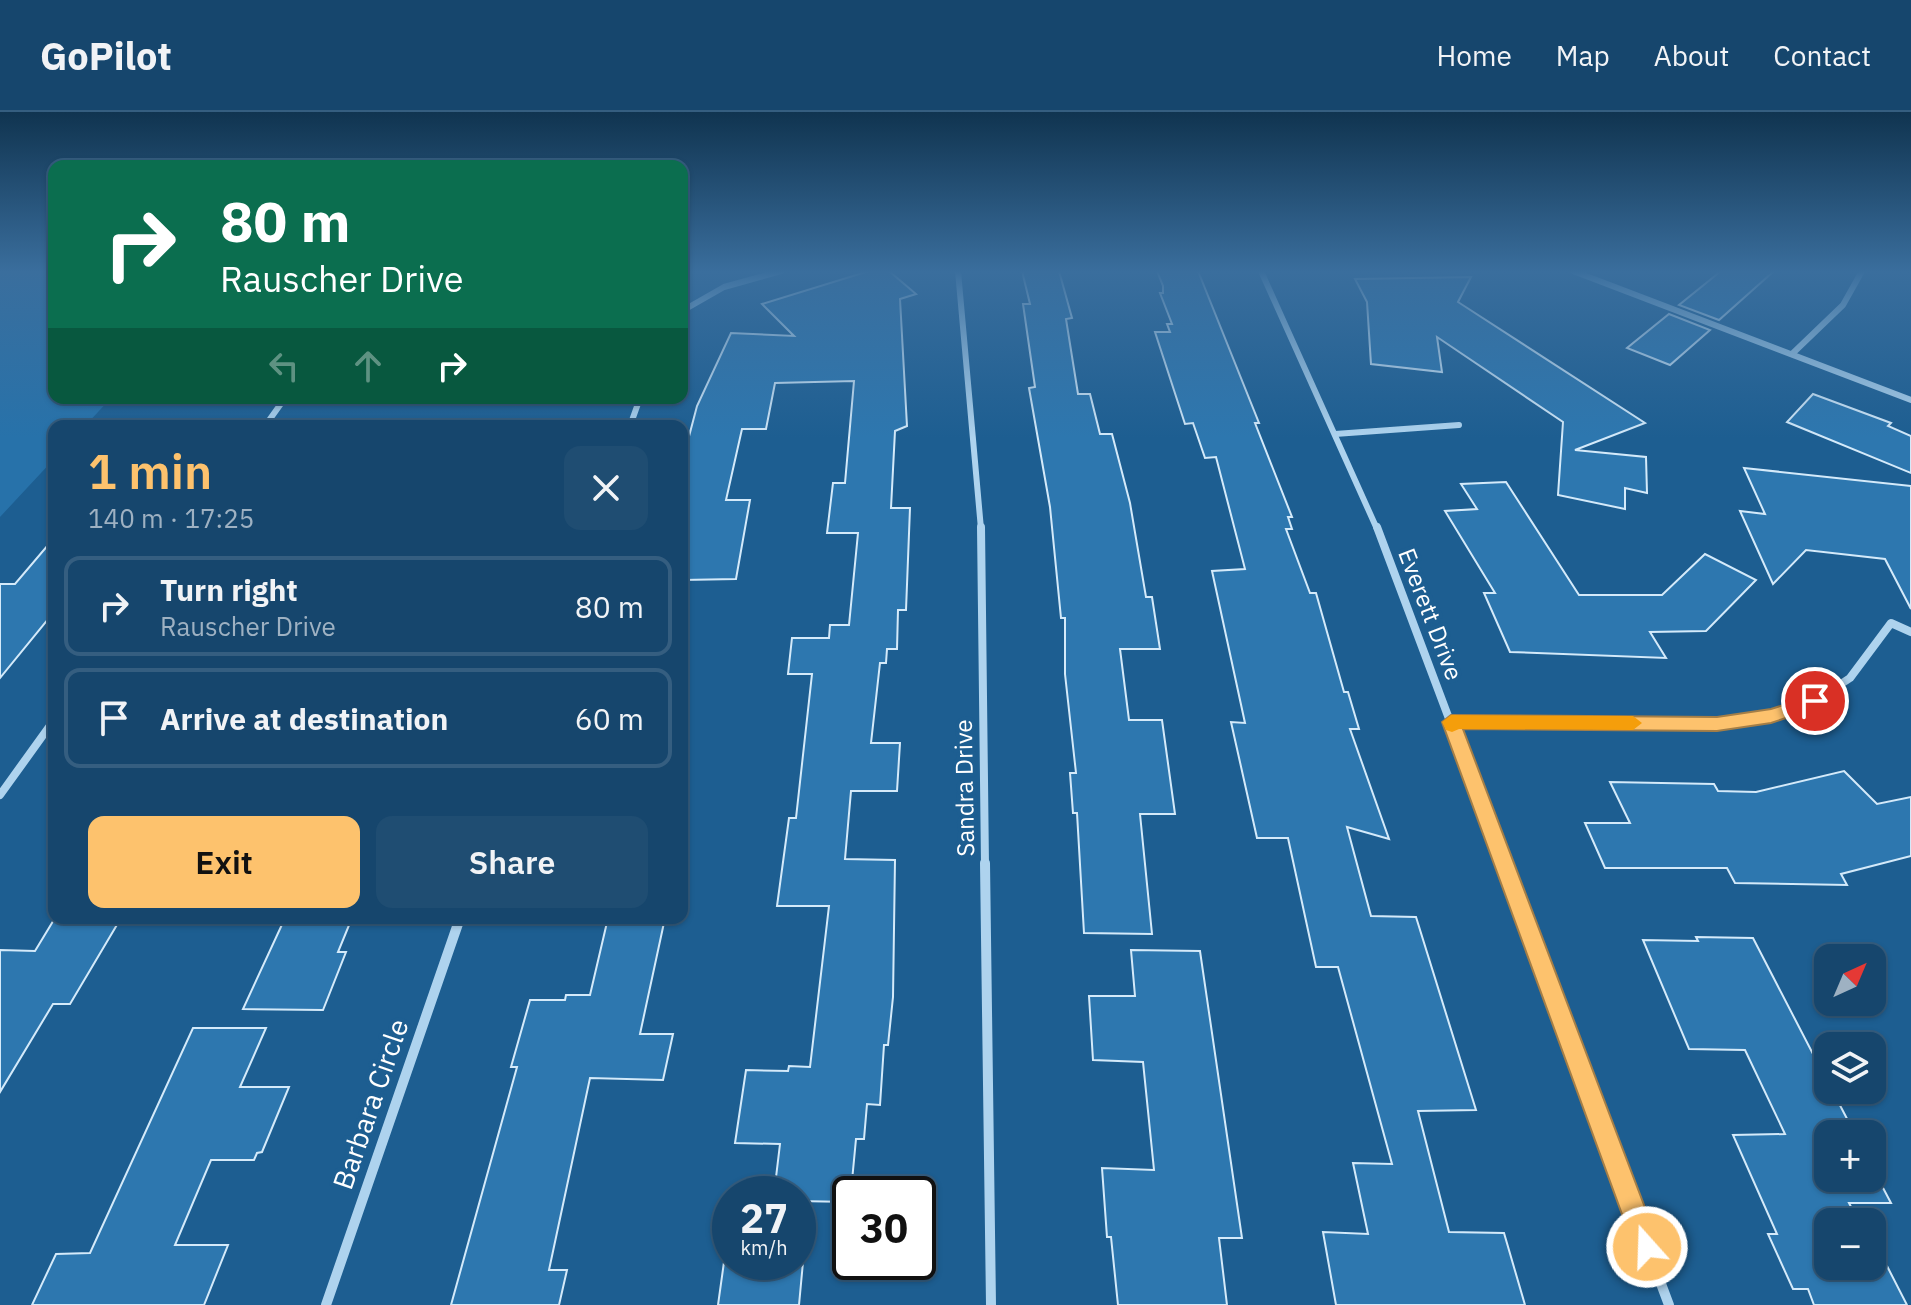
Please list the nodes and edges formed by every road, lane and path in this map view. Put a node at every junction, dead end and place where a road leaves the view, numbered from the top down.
1 (963, 327) edge
2 (1286, 327) edge
3 (1720, 327) edge
4 (1819, 327) edge
5 (1792, 354) junction
6 (1911, 400) edge
7 (1459, 425) dead end
8 (1335, 434) junction
9 (1911, 632) edge
10 (1451, 722) junction
11 (48, 728) edge
12 (0, 795) edge
13 (458, 924) edge
14 (326, 1305) edge
15 (991, 1305) edge
16 (1669, 1305) edge

1 - 15 street, Sandra Drive
2 - 8 street, Everett Drive
3 - 5 street
4 - 5 street
5 - 6 street
7 - 8 street
8 - 10 street, Everett Drive
9 - 10 street
10 - 16 street, Everett Drive
11 - 12 street
13 - 14 street, Barbara Circle

